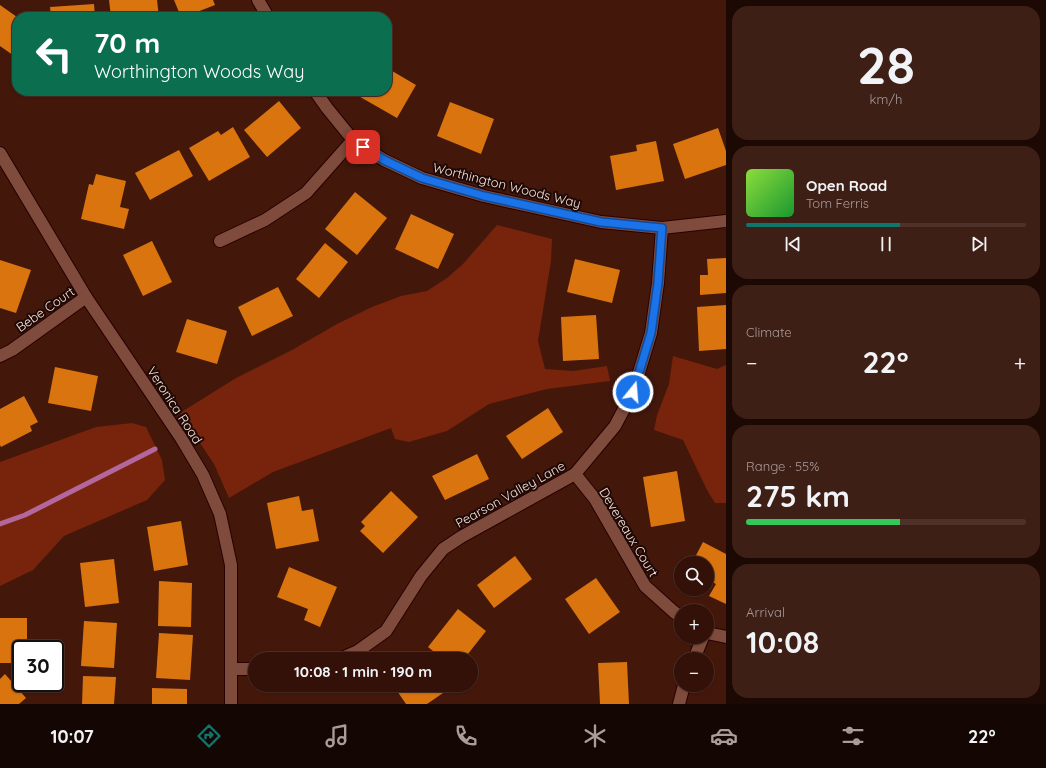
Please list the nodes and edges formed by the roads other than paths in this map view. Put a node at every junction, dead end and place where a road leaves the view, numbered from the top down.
1 (258, 0) edge
2 (265, 12) edge
3 (319, 96) edge
4 (353, 140) junction
5 (0, 153) edge
6 (726, 221) edge
7 (662, 228) junction
8 (220, 241) dead end
9 (86, 297) junction
10 (0, 356) edge
11 (575, 474) junction
12 (674, 612) edge
13 (714, 634) edge
14 (726, 637) edge
15 (356, 652) edge
16 (232, 669) junction
17 (248, 669) edge
18 (682, 692) edge
19 (231, 704) edge
20 (679, 704) edge

1 - 2 street
3 - 4 street, Worthington Woods Way
4 - 7 street, Worthington Woods Way
4 - 8 street
5 - 9 street, Veronica Road
6 - 7 street, Worthington Woods Way
7 - 11 street, Pearson Valley Lane
9 - 10 street, Bebe Court
9 - 16 street, Veronica Road
11 - 12 street, Devereaux Court
11 - 15 street, Pearson Valley Lane
13 - 14 street
16 - 17 street
16 - 19 street, Veronica Road
18 - 20 street

